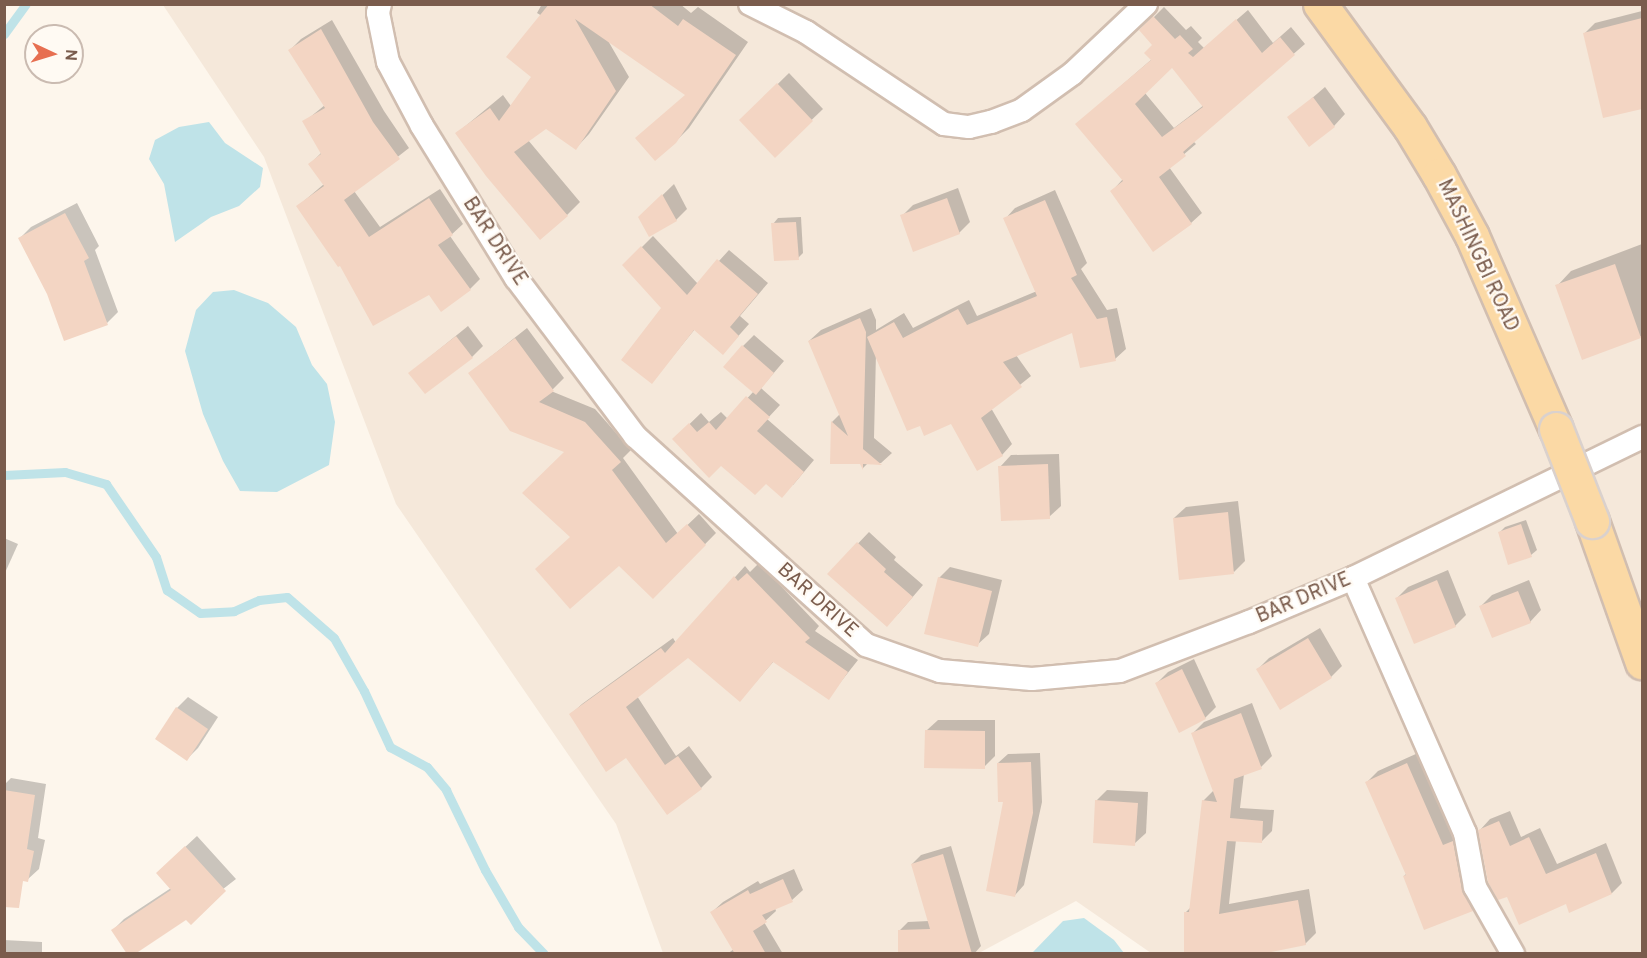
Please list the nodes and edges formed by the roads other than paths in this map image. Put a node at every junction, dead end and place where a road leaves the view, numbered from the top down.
1 (380, 4) edge
2 (750, 4) edge
3 (1146, 4) edge
4 (1320, 4) edge
5 (1642, 437) edge
6 (1353, 579) junction
7 (1642, 662) edge
8 (1514, 954) edge

1 - 6 street, BAR DRIVE
2 - 3 street
4 - 7 main road, MASHINGBI ROAD, bridge
5 - 6 street, BAR DRIVE
6 - 8 street

